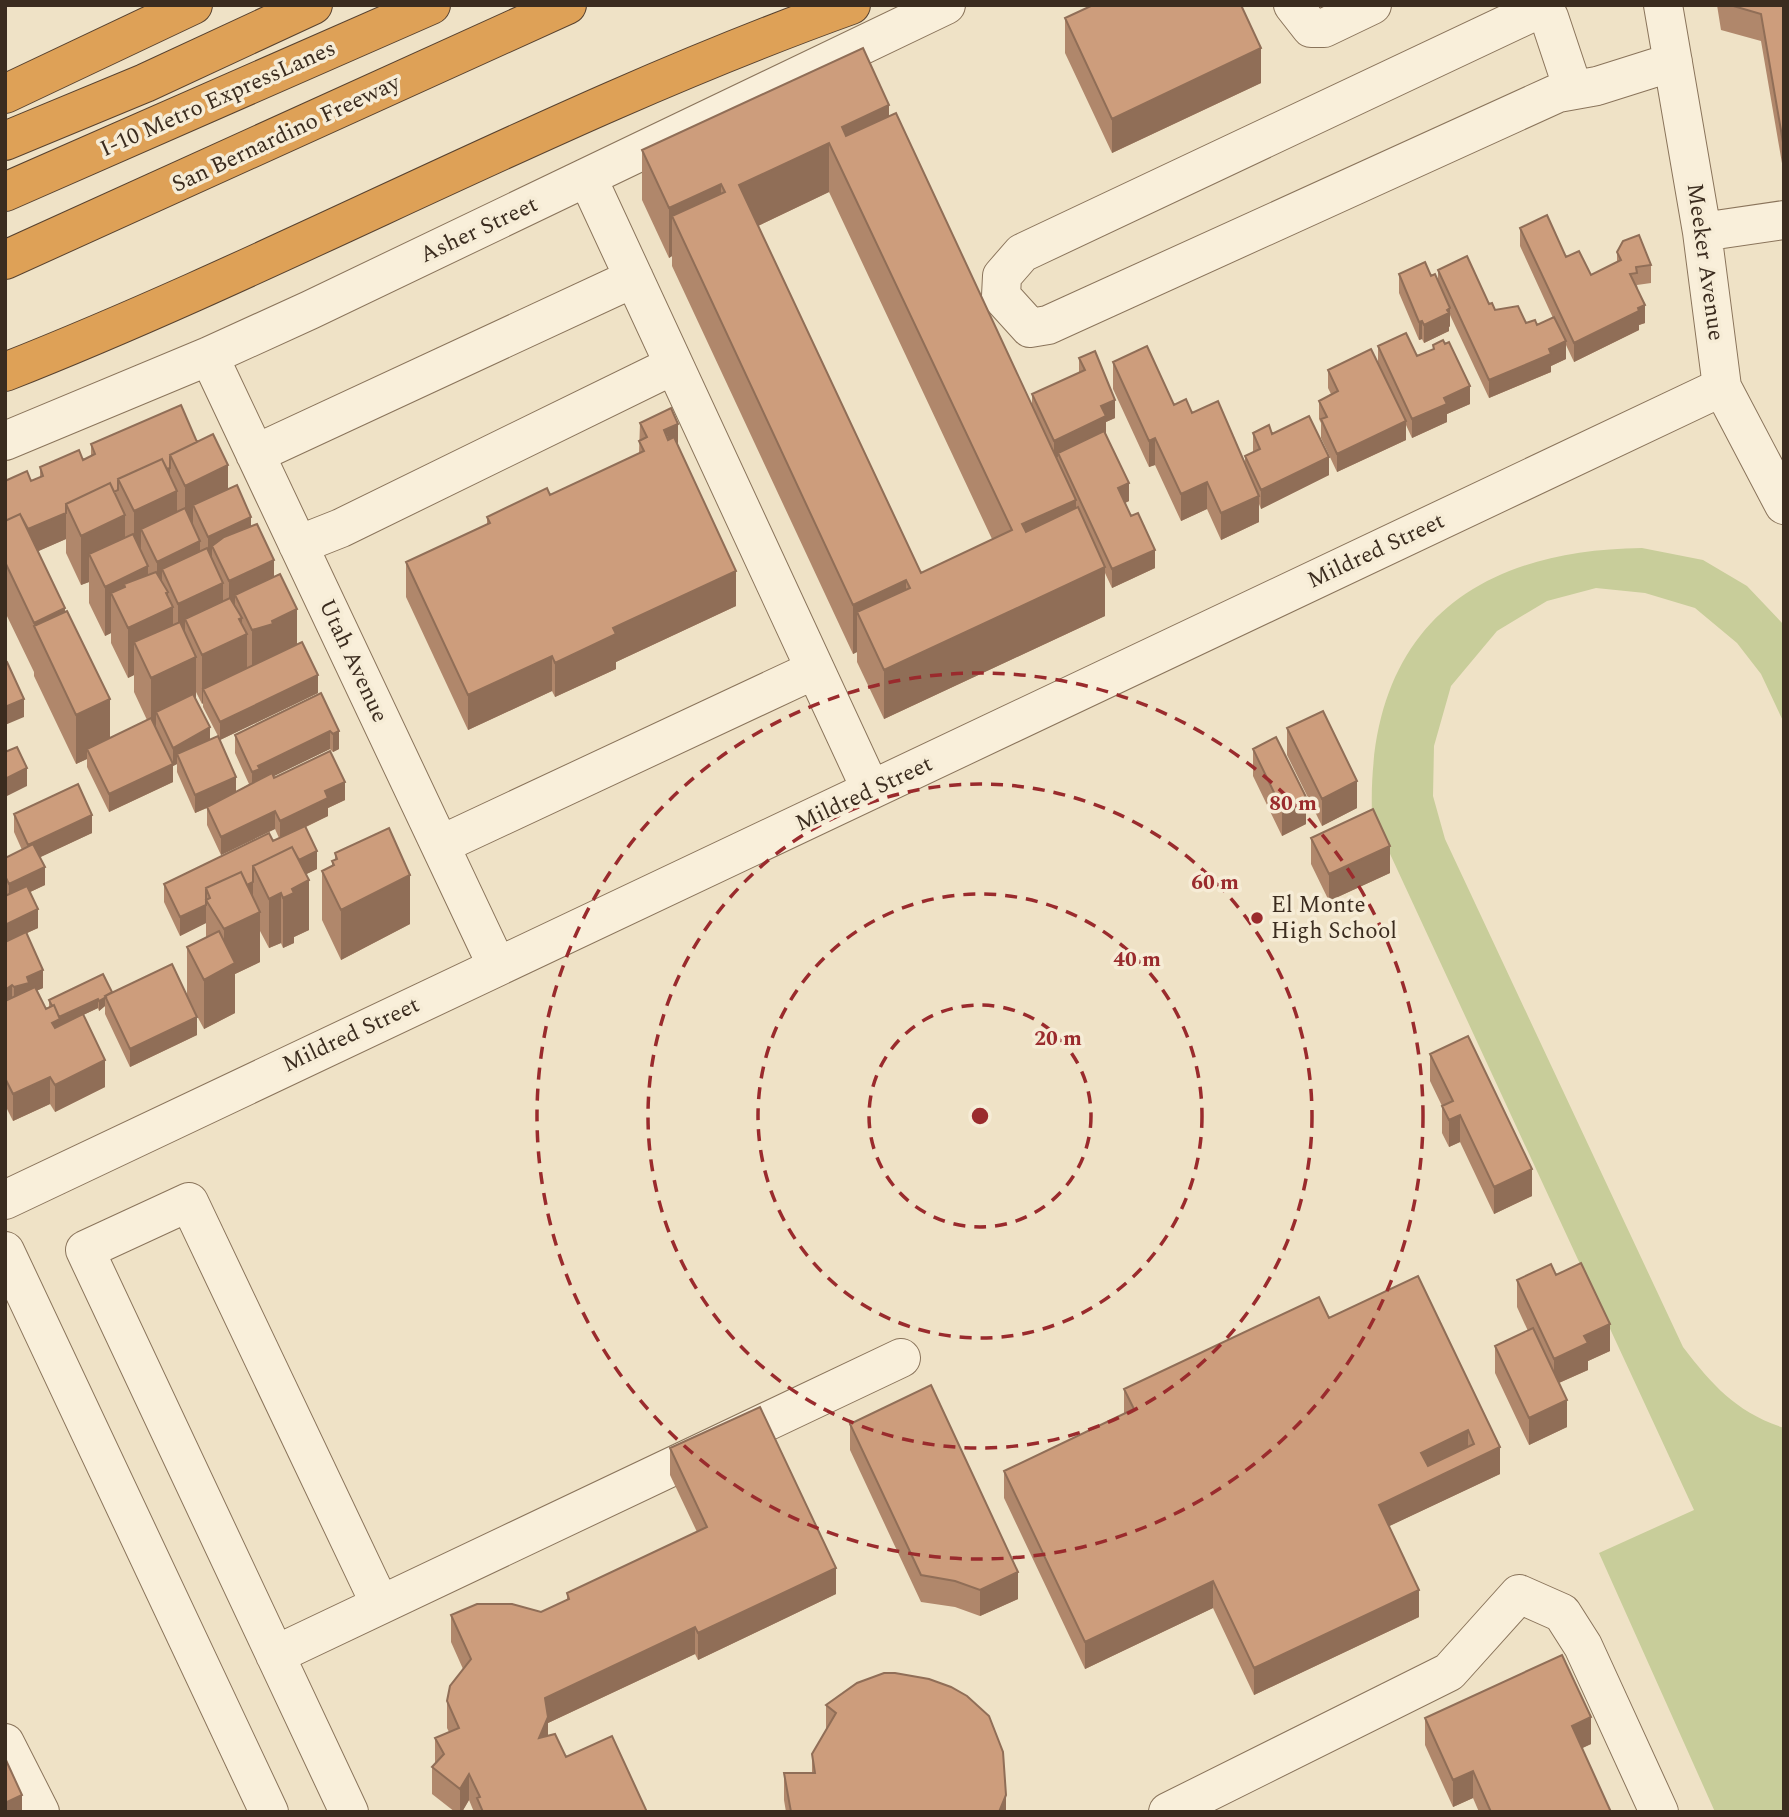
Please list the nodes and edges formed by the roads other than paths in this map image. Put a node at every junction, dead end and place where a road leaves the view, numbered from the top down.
1 (193, 5) edge
2 (313, 5) edge
3 (430, 5) edge
4 (566, 5) edge
5 (850, 5) edge
6 (946, 5) edge
7 (1293, 5) edge
8 (1371, 5) edge
9 (1662, 5) edge
10 (1672, 62) junction
11 (1573, 89) junction
12 (5, 94) edge
13 (5, 141) edge
14 (588, 179) junction
15 (5, 192) edge
16 (1783, 220) edge
17 (1784, 226) edge
18 (1702, 232) junction
19 (5, 260) edge
20 (634, 278) junction
21 (209, 356) junction
22 (674, 365) junction
23 (5, 372) edge
24 (1722, 387) junction
25 (5, 441) edge
26 (255, 453) junction
27 (1784, 505) edge
28 (298, 545) junction
29 (814, 670) junction
30 (871, 790) junction
31 (440, 845) junction
32 (497, 966) junction
33 (5, 1200) edge
34 (5, 1251) edge
35 (18, 1313) edge
36 (901, 1358) dead end
37 (380, 1604) junction
38 (275, 1655) junction
39 (5, 1743) edge
40 (40, 1812) edge
41 (270, 1812) edge
42 (349, 1812) edge
43 (1168, 1812) edge
44 (1659, 1812) edge

1 - 12 highway
2 - 13 highway, I-10 Metro ExpressLanes
3 - 15 highway, I-10 Metro ExpressLanes
4 - 19 highway, San Bernardino Freeway
5 - 23 highway
6 - 14 street, Asher Street
7 - 8 street
9 - 10 street, Meeker Avenue
10 - 11 street
10 - 18 street, Meeker Avenue
11 - 11 street
14 - 20 street
14 - 21 street, Asher Street
16 - 17 street
16 - 18 street
18 - 24 street, Meeker Avenue
20 - 22 street
20 - 26 street
21 - 25 street, Asher Street
21 - 26 street, Utah Avenue
22 - 28 street
22 - 29 street
24 - 27 street, Meeker Avenue
24 - 30 street, Mildred Street
26 - 28 street, Utah Avenue
28 - 31 street, Utah Avenue
29 - 30 street
29 - 31 street
30 - 32 street, Mildred Street
31 - 32 street, Utah Avenue
32 - 33 street, Mildred Street
34 - 35 street
35 - 41 street
36 - 37 street
37 - 38 street
37 - 38 street
38 - 42 street
39 - 40 street
43 - 44 street

